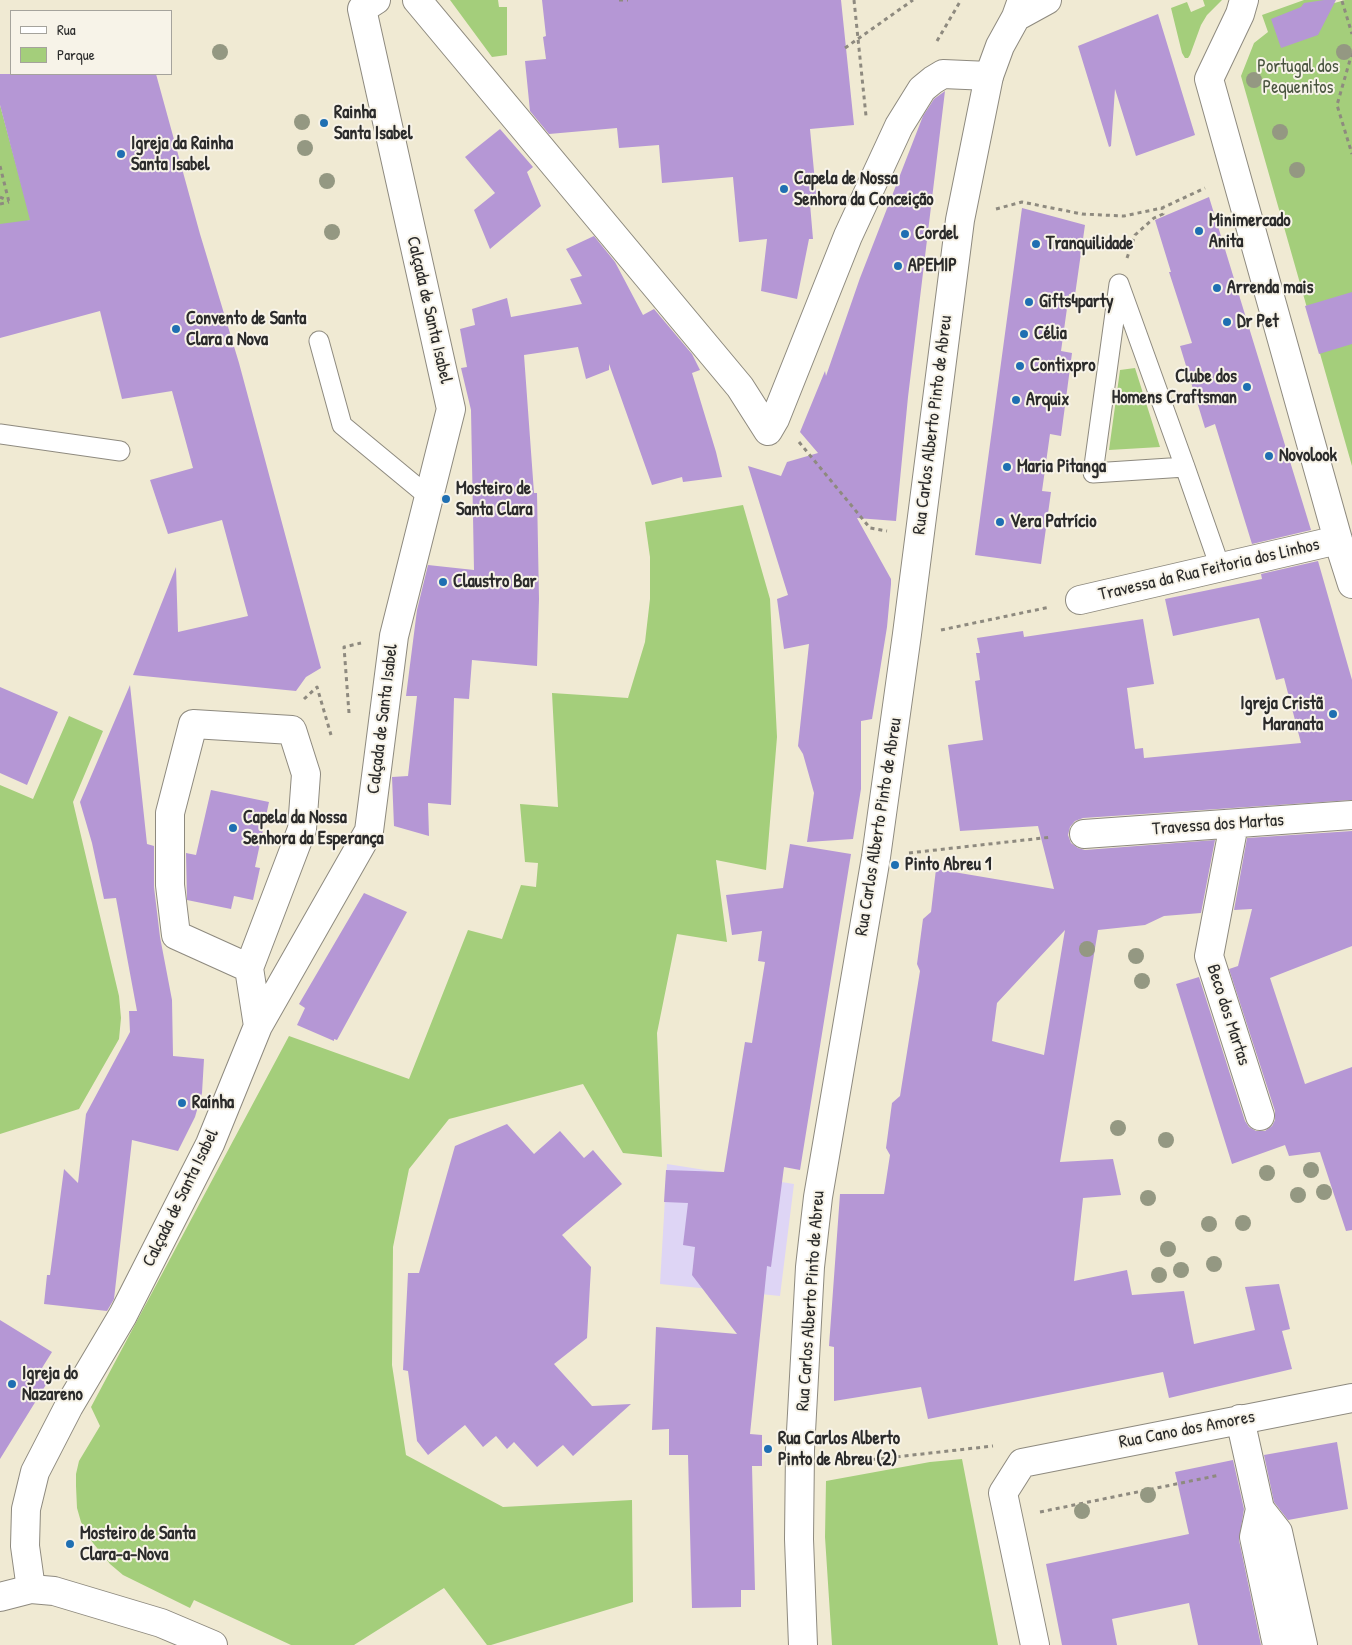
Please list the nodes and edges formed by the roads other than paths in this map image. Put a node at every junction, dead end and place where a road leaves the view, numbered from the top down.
1 (376, 0) edge
2 (417, 0) edge
3 (1047, 0) edge
4 (1244, 0) edge
5 (1019, 9) edge
6 (990, 76) junction
7 (319, 341) dead end
8 (0, 434) edge
9 (120, 451) dead end
10 (1185, 466) junction
11 (429, 497) junction
12 (1338, 540) junction
13 (1220, 567) junction
14 (1352, 584) edge
15 (1080, 600) road end
16 (1352, 815) edge
17 (1234, 824) junction
18 (1084, 834) road end
19 (250, 968) junction
20 (258, 1026) junction
21 (1260, 1116) dead end
22 (1352, 1398) edge
23 (1240, 1420) junction
24 (1260, 1509) junction
25 (31, 1589) junction
26 (0, 1597) edge
27 (213, 1645) edge
28 (803, 1645) edge
29 (1035, 1645) edge
30 (1277, 1645) edge
31 (1303, 1645) edge

1 - 11 street, Calçada de Santa Isabel
2 - 6 street
3 - 5 street
4 - 12 street
5 - 6 street, Rua Carlos Alberto Pinto de Abreu
6 - 28 street, Rua Carlos Alberto Pinto de Abreu
7 - 11 lane
8 - 9 lane
10 - 10 lane
10 - 13 lane
11 - 20 street, Calçada de Santa Isabel
12 - 13 street, Travessa da Rua Feitoria dos Linhos
12 - 14 street
13 - 15 street, Travessa da Rua Feitoria dos Linhos
16 - 17 street, Travessa dos Martas
17 - 18 street, Travessa dos Martas
17 - 21 street, Beco dos Martas
19 - 19 street
19 - 20 street
20 - 25 street, Calçada de Santa Isabel
22 - 23 street, Rua Cano dos Amores
23 - 24 street
23 - 29 street, Rua Cano dos Amores
24 - 30 street
24 - 31 street
25 - 26 street
25 - 27 street

